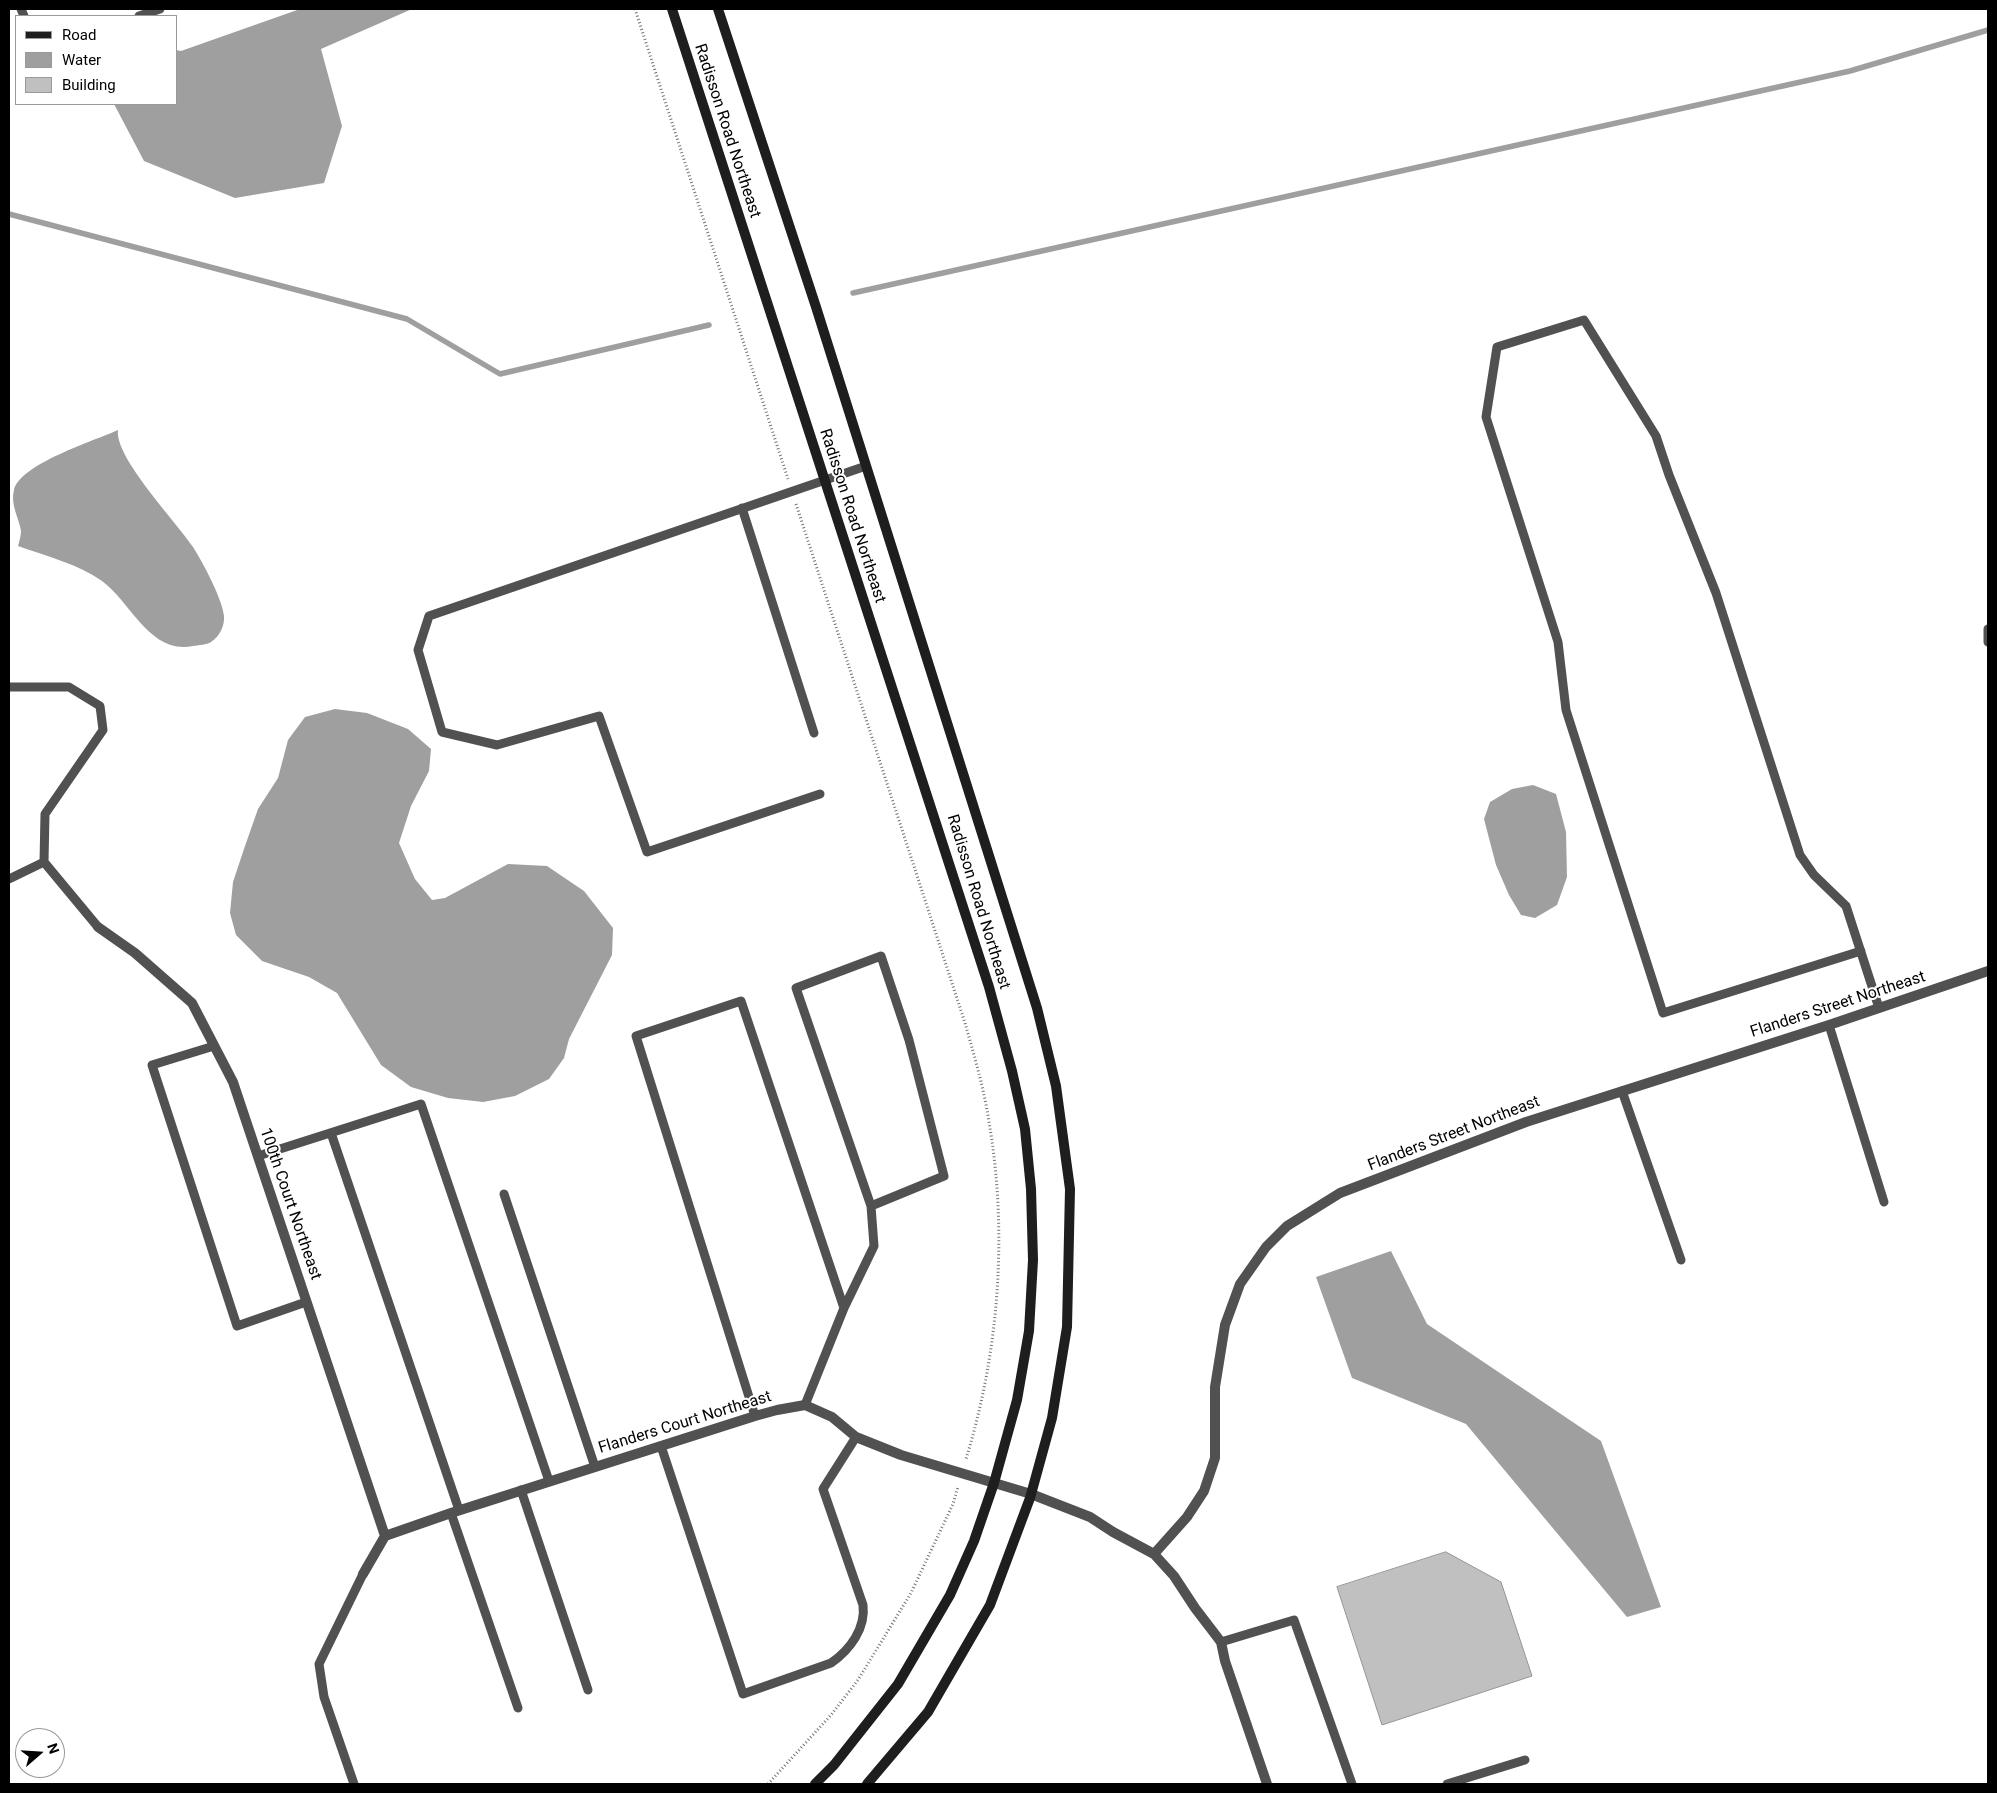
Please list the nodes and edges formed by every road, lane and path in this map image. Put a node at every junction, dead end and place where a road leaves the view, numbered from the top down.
1 (160, 9) edge
2 (635, 9) edge
3 (672, 9) edge
4 (718, 9) edge
5 (142, 15) edge
6 (866, 466) junction
7 (786, 473) dead end
8 (824, 480) junction
9 (797, 506) dead end
10 (742, 508) junction
11 (1988, 629) edge
12 (1988, 642) edge
13 (9, 687) edge
14 (814, 733) dead end
15 (820, 794) dead end
16 (44, 862) junction
17 (9, 879) edge
18 (98, 926) joint
19 (1861, 951) junction
20 (1988, 971) edge
21 (1879, 1008) junction
22 (1829, 1026) junction
23 (214, 1046) junction
24 (1622, 1091) junction
25 (331, 1133) junction
26 (258, 1156) junction
27 (504, 1194) dead end
28 (1884, 1202) dead end
29 (871, 1206) junction
30 (1681, 1260) dead end
31 (306, 1302) junction
32 (844, 1308) junction
33 (805, 1405) junction
34 (755, 1416) junction
35 (856, 1437) junction
36 (970, 1445) dead end
37 (662, 1446) junction
38 (595, 1467) junction
39 (549, 1481) junction
40 (994, 1483) junction
41 (521, 1490) junction
42 (1031, 1494) junction
43 (953, 1504) dead end
44 (455, 1511) junction
45 (385, 1536) junction
46 (1154, 1554) junction
47 (364, 1574) joint
48 (1221, 1642) junction
49 (588, 1690) dead end
50 (518, 1708) dead end
51 (1525, 1760) dead end
52 (354, 1784) edge
53 (768, 1784) edge
54 (815, 1784) edge
55 (866, 1784) edge
56 (1267, 1784) edge
57 (1352, 1784) edge
58 (1447, 1784) edge

1 - 5 lane
2 - 7 path
3 - 8 main road, Radisson Road Northeast
4 - 6 main road, Radisson Road Northeast
6 - 8 lane
6 - 42 main road, Radisson Road Northeast
8 - 10 lane
8 - 40 main road, Radisson Road Northeast
9 - 36 path
10 - 14 lane
10 - 15 lane
11 - 12 lane
13 - 16 lane
16 - 17 lane
16 - 18 lane
18 - 23 street, 100th Court Northeast
19 - 19 lane
19 - 21 lane
20 - 21 street, Flanders Street Northeast
21 - 22 street, Flanders Street Northeast
22 - 24 street, Flanders Street Northeast
22 - 28 lane
23 - 26 street, 100th Court Northeast
23 - 31 lane
24 - 30 lane
24 - 46 street, Flanders Street Northeast
25 - 26 lane
25 - 39 lane
25 - 44 lane
26 - 31 street, 100th Court Northeast
27 - 38 lane
29 - 29 lane
29 - 32 lane
31 - 45 street, 100th Court Northeast
32 - 33 lane
32 - 34 lane
33 - 34 street, Flanders Court Northeast
33 - 35 street
34 - 37 street, Flanders Court Northeast
35 - 37 lane
35 - 40 street
37 - 38 street, Flanders Court Northeast
38 - 39 street, Flanders Court Northeast
39 - 41 street, Flanders Court Northeast
40 - 42 street
40 - 54 main road, Radisson Road Northeast
41 - 44 street, Flanders Court Northeast
41 - 49 lane
42 - 46 street
42 - 55 main road, Radisson Road Northeast
43 - 53 path
44 - 45 street, Flanders Court Northeast
44 - 50 lane
45 - 47 street
46 - 48 street
47 - 52 lane
48 - 56 street
48 - 57 lane
51 - 58 lane

